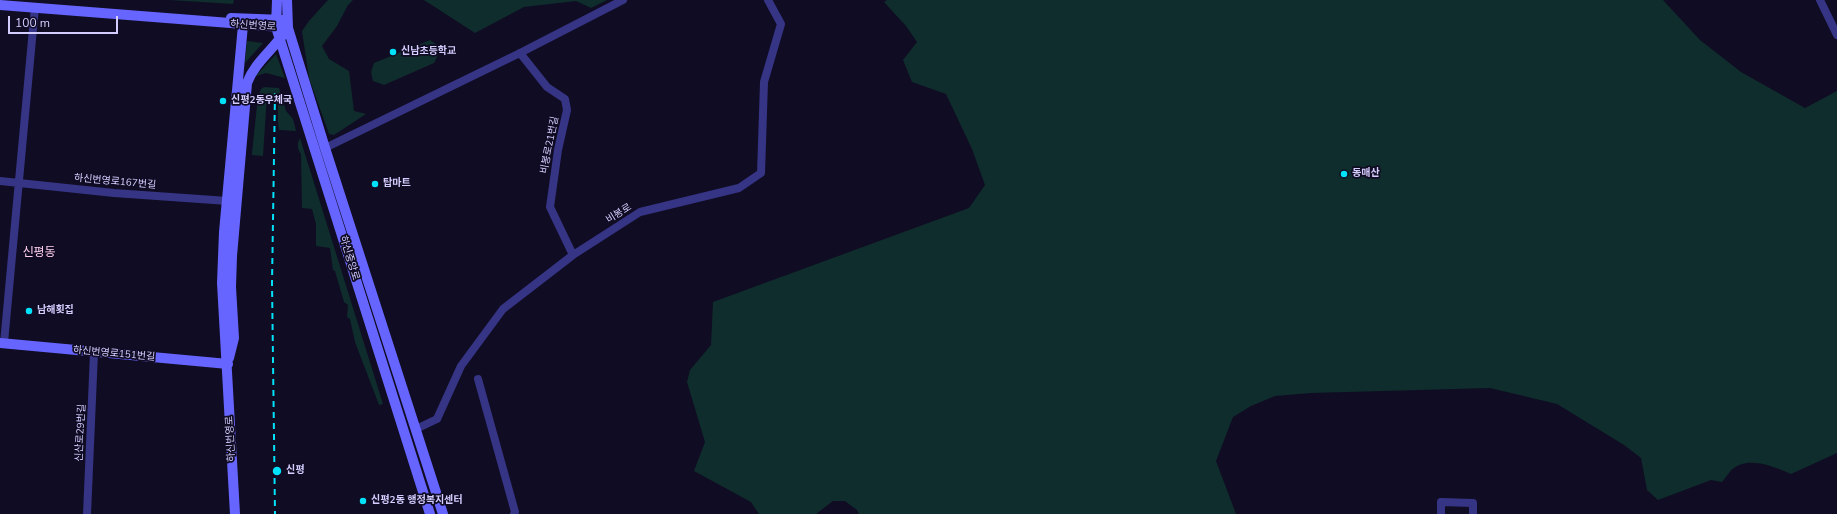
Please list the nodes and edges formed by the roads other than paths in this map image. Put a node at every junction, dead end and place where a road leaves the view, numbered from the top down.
1 (277, 0) edge
2 (287, 0) edge
3 (623, 0) edge
4 (768, 0) edge
5 (1820, 0) edge
6 (35, 4) edge
7 (0, 5) edge
8 (276, 23) junction
9 (288, 24) junction
10 (243, 25) junction
11 (1837, 35) edge
12 (280, 39) junction
13 (520, 53) junction
14 (239, 78) junction
15 (320, 150) junction
16 (0, 181) edge
17 (19, 183) junction
18 (232, 202) junction
19 (573, 255) junction
20 (2, 343) edge
21 (94, 352) junction
22 (228, 364) junction
23 (478, 379) dead end
24 (416, 429) junction
25 (404, 434) junction
26 (87, 514) edge
27 (235, 514) edge
28 (430, 514) edge
29 (443, 514) edge
30 (514, 514) edge
31 (1441, 514) edge
32 (1473, 514) edge

1 - 8 street, 하신중앙로
2 - 9 street
3 - 13 street
4 - 19 street, 비봉로
5 - 11 street
6 - 7 street
6 - 8 street, 하신번영로
6 - 10 street, 하신번영로
6 - 17 street
8 - 9 street, 하신번영로
8 - 10 street, 하신번영로
8 - 12 street, 하신중앙로
8 - 14 street
9 - 12 street, 하신번영로
9 - 15 street
10 - 14 street, 하신번영로
12 - 15 street, 하신중앙로
12 - 18 street, 하신번영로
13 - 15 street
13 - 19 street, 비봉로21번길
14 - 18 street, 하신번영로
15 - 24 street
15 - 25 street, 하신중앙로
16 - 17 street, 하신번영로167번길
17 - 18 street, 하신번영로167번길
17 - 20 street
18 - 22 street, 하신번영로
19 - 24 street, 비봉로
20 - 21 street, 하신번영로151번길
21 - 22 street, 하신번영로151번길
21 - 26 street, 신산로29번길
22 - 27 street, 하신번영로
23 - 30 street
24 - 25 street
24 - 29 street
25 - 28 street, 하신중앙로
31 - 32 street

